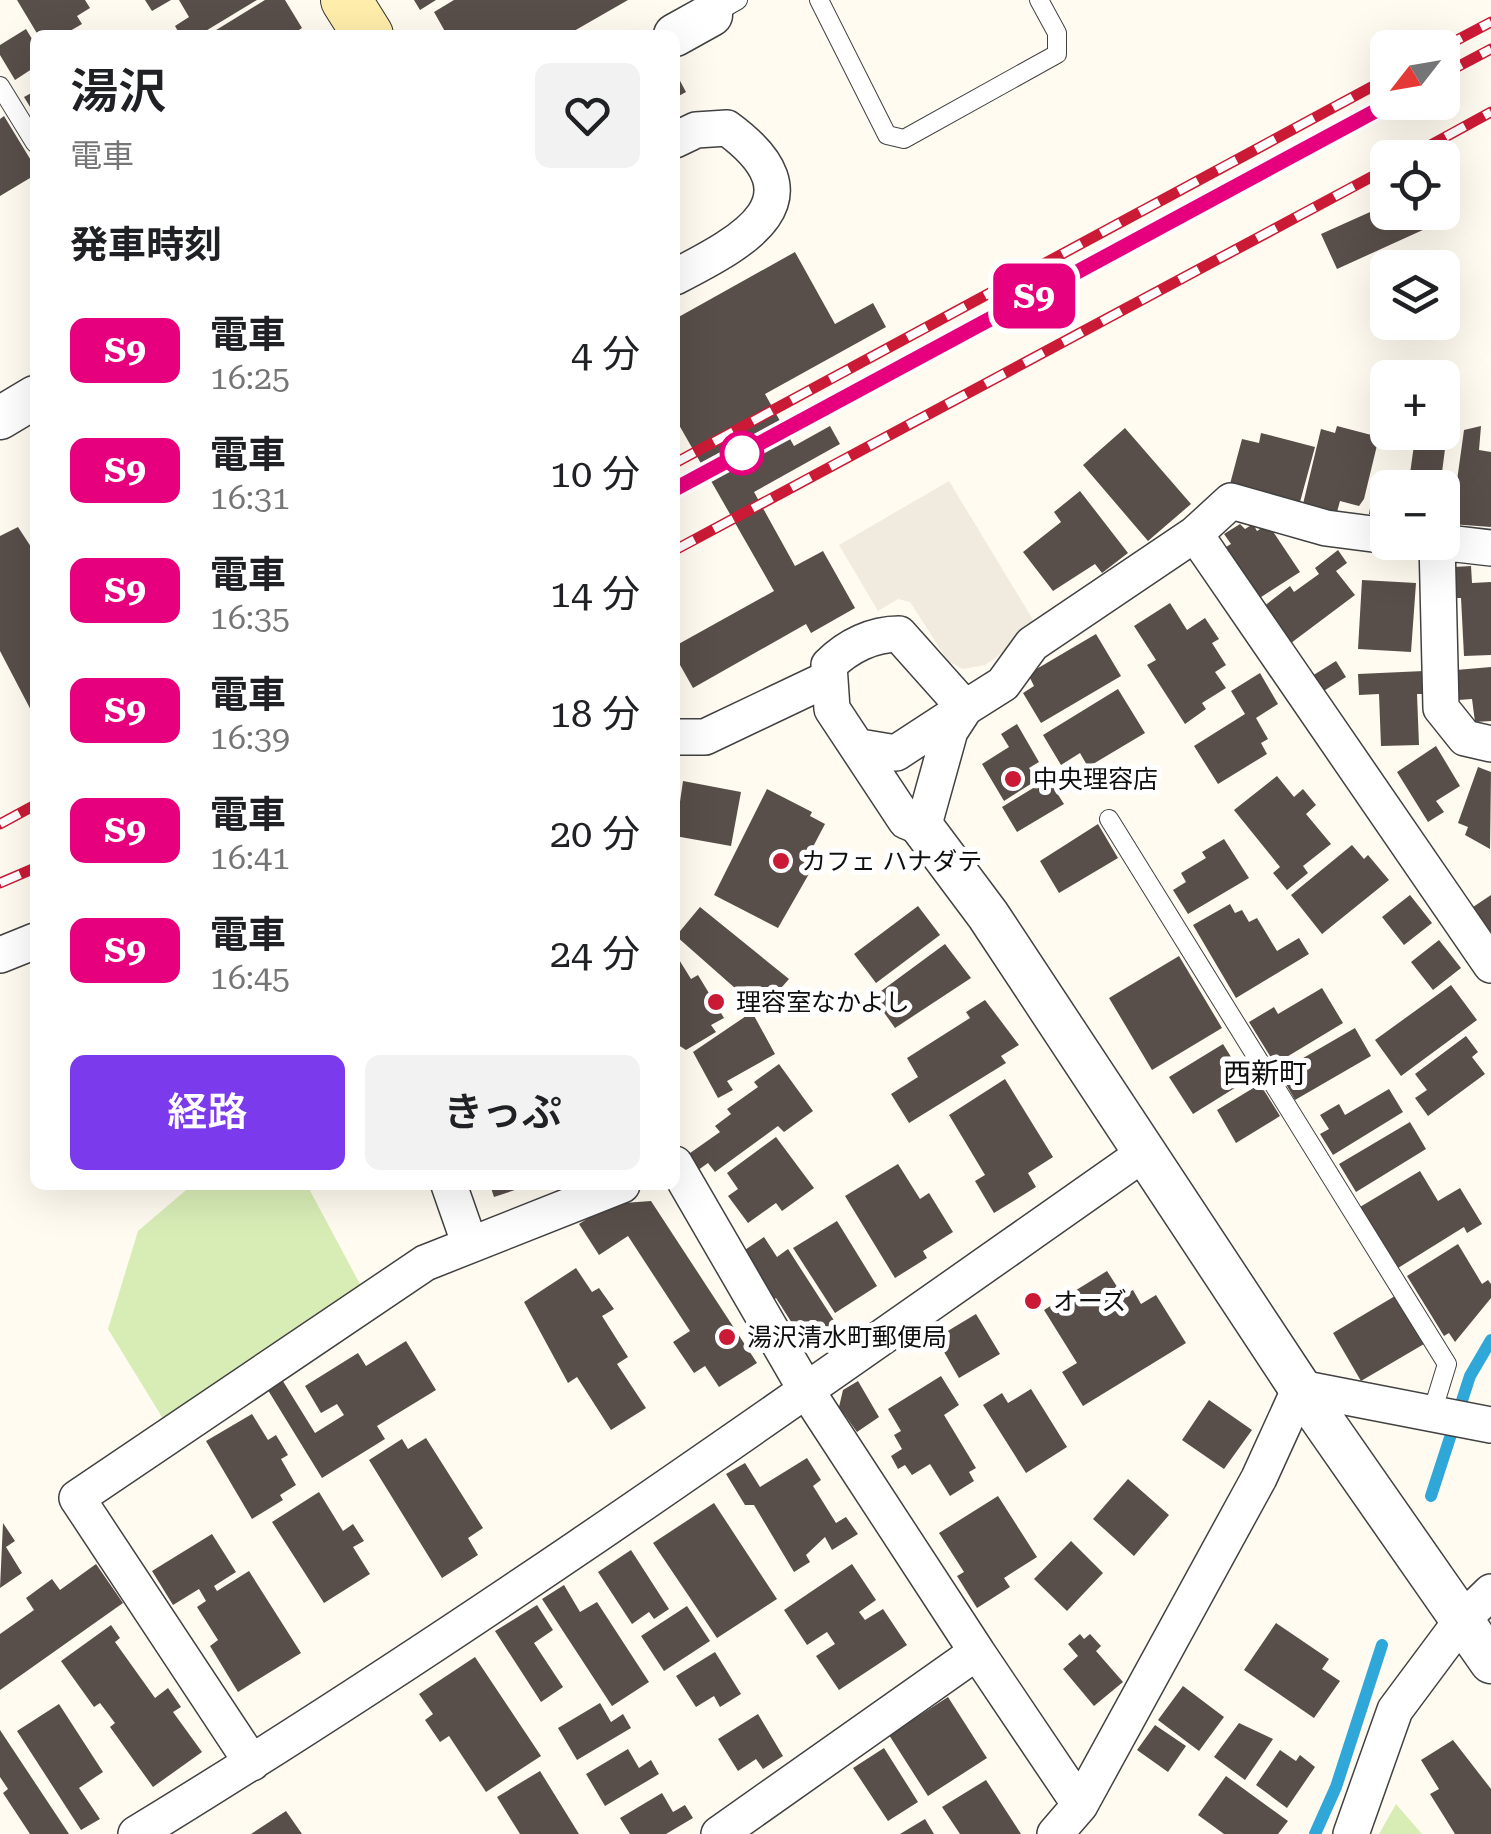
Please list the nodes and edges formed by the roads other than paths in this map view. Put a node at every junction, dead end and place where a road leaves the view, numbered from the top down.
1 (346, 0) edge
2 (819, 0) edge
3 (1039, 0) edge
4 (365, 30) edge
5 (0, 86) edge
6 (30, 135) edge
7 (680, 138) edge
8 (680, 273) edge
9 (30, 400) edge
10 (0, 418) edge
11 (1194, 534) junction
12 (1370, 534) edge
13 (1460, 544) edge
14 (1491, 548) edge
15 (1438, 560) edge
16 (827, 679) junction
17 (966, 708) junction
18 (680, 737) edge
19 (1491, 744) edge
20 (860, 747) junction
21 (1110, 819) dead end
22 (923, 828) junction
23 (30, 942) edge
24 (0, 955) edge
25 (1491, 964) edge
26 (1142, 1154) junction
27 (680, 1171) edge
28 (451, 1190) edge
29 (609, 1190) edge
30 (470, 1245) junction
31 (1300, 1388) junction
32 (806, 1390) junction
33 (1431, 1416) junction
34 (1489, 1425) edge
35 (1476, 1606) edge
36 (977, 1652) junction
37 (1491, 1662) edge
38 (252, 1764) junction
39 (1080, 1805) junction
40 (136, 1834) edge
41 (719, 1834) edge
42 (1055, 1834) edge
43 (1351, 1834) edge

1 - 4 main road
2 - 3 lane
5 - 6 lane
7 - 8 street
9 - 10 street
11 - 12 street
11 - 17 street
11 - 25 street
13 - 14 street
15 - 19 street
16 - 17 street
16 - 18 street
16 - 20 street
17 - 20 street
17 - 22 street
20 - 22 street
21 - 33 lane
22 - 26 street
23 - 24 street
26 - 31 street
26 - 32 street
27 - 32 street
28 - 30 street
29 - 30 street
30 - 38 street
31 - 33 street
31 - 35 street
31 - 39 street
32 - 36 street
32 - 38 street
33 - 34 street
35 - 37 street
35 - 43 street
36 - 39 street
36 - 41 street
38 - 40 street
39 - 42 street

